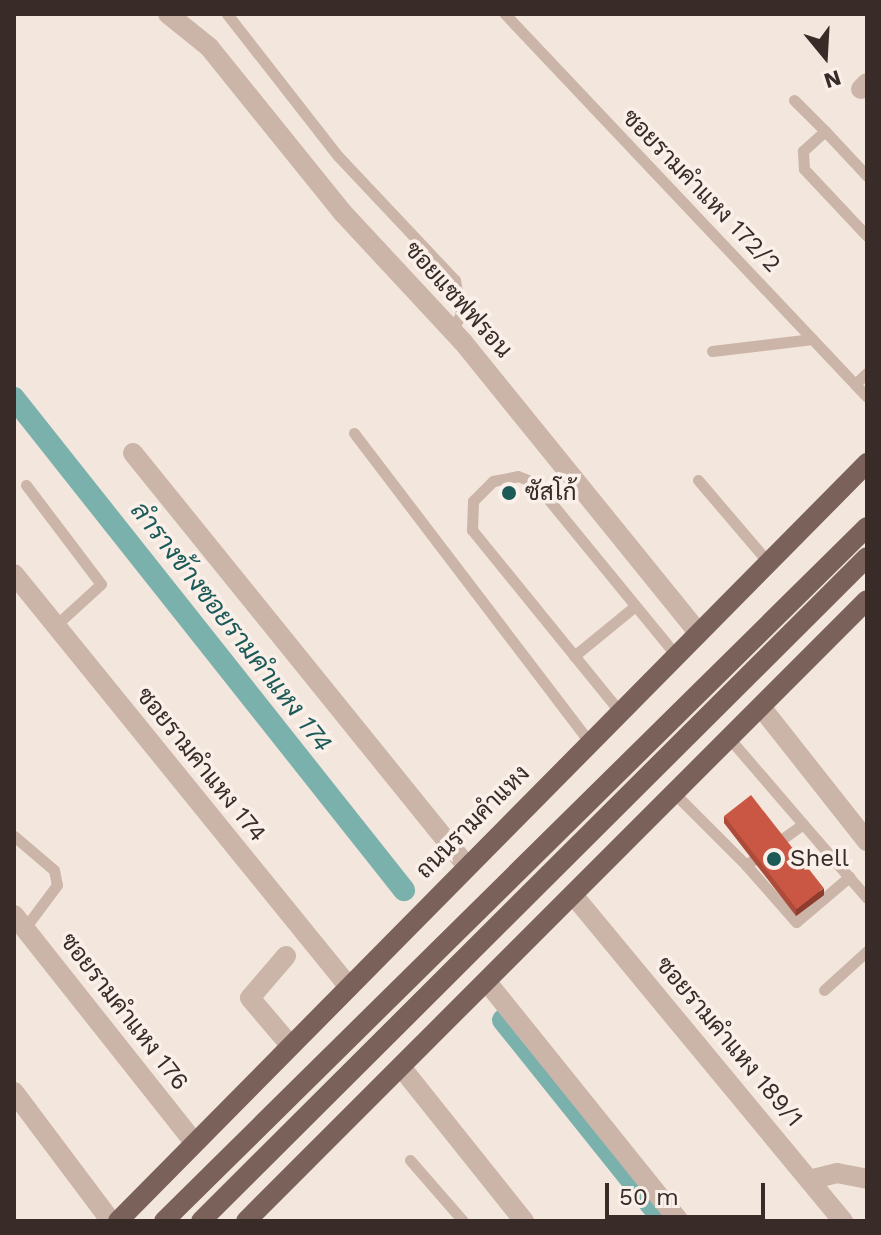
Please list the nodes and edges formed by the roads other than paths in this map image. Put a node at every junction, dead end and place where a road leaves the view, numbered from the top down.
1 (168, 14) edge
2 (227, 14) edge
3 (505, 14) edge
4 (794, 100) dead end
5 (825, 131) junction
6 (867, 176) edge
7 (867, 236) edge
8 (452, 330) junction
9 (812, 339) junction
10 (712, 351) dead end
11 (867, 373) edge
12 (855, 384) junction
13 (867, 397) edge
14 (354, 433) dead end
15 (133, 453) dead end
16 (867, 463) edge
17 (698, 480) dead end
18 (26, 485) dead end
19 (867, 527) edge
20 (867, 557) edge
21 (768, 562) junction
22 (14, 574) edge
23 (867, 600) edge
24 (635, 606) junction
25 (55, 626) junction
26 (698, 632) junction
27 (676, 655) junction
28 (574, 656) junction
29 (761, 707) junction
30 (620, 712) junction
31 (730, 739) junction
32 (589, 742) junction
33 (675, 794) junction
34 (803, 824) junction
35 (14, 836) edge
36 (867, 841) edge
37 (466, 865) junction
38 (746, 865) junction
39 (849, 877) junction
40 (574, 896) junction
41 (867, 898) edge
42 (19, 922) edge
43 (867, 951) edge
44 (286, 956) dead end
45 (487, 982) junction
46 (349, 987) junction
47 (824, 990) dead end
48 (290, 1045) junction
49 (401, 1067) junction
50 (14, 1092) edge
51 (193, 1141) junction
52 (410, 1160) dead end
53 (867, 1179) edge
54 (809, 1180) junction
55 (252, 1219) edge
56 (111, 1221) edge
57 (118, 1221) edge
58 (164, 1221) edge
59 (201, 1221) edge
60 (463, 1221) edge
61 (524, 1221) edge
62 (679, 1221) edge
63 (843, 1221) edge

1 - 8 street, ซอยแซฟฟรอน
2 - 8 lane
3 - 9 lane, ซอยรามคำแหง 172/2
4 - 5 lane
5 - 6 lane
5 - 7 lane
8 - 26 street, ซอยแซฟฟรอน
9 - 10 lane
9 - 12 lane, ซอยรามคำแหง 172/2
11 - 12 lane
12 - 13 lane, ซอยรามคำแหง 172/2
14 - 32 lane
15 - 37 street
16 - 21 main road, ถนนรามคำแหง
17 - 21 lane
18 - 25 lane
19 - 58 main road
20 - 59 main road
21 - 26 main road, ถนนรามคำแหง
22 - 25 street, ซอยรามคำแหง 174
23 - 29 main road
24 - 27 lane
24 - 28 lane
24 - 28 lane
25 - 46 street, ซอยรามคำแหง 174
26 - 27 main road, ถนนรามคำแหง
27 - 30 main road, ถนนรามคำแหง
28 - 30 lane
29 - 31 main road
29 - 36 street
30 - 32 main road, ถนนรามคำแหง
31 - 33 main road
31 - 34 lane
32 - 37 main road, ถนนรามคำแหง
33 - 38 lane
33 - 40 main road
34 - 38 lane
34 - 39 lane
35 - 42 lane
37 - 46 main road, ถนนรามคำแหง
38 - 39 lane
39 - 41 lane
40 - 45 main road
40 - 54 street, ซอยรามคำแหง 189/1
42 - 51 street, ซอยรามคำแหง 176
43 - 47 lane
44 - 48 street
45 - 49 main road
45 - 62 street
46 - 48 main road, ถนนรามคำแหง
48 - 51 main road, ถนนรามคำแหง
49 - 55 main road
49 - 61 street
50 - 56 street
51 - 57 main road, ถนนรามคำแหง
52 - 60 lane
53 - 54 street
54 - 63 street, ซอยรามคำแหง 189/1

